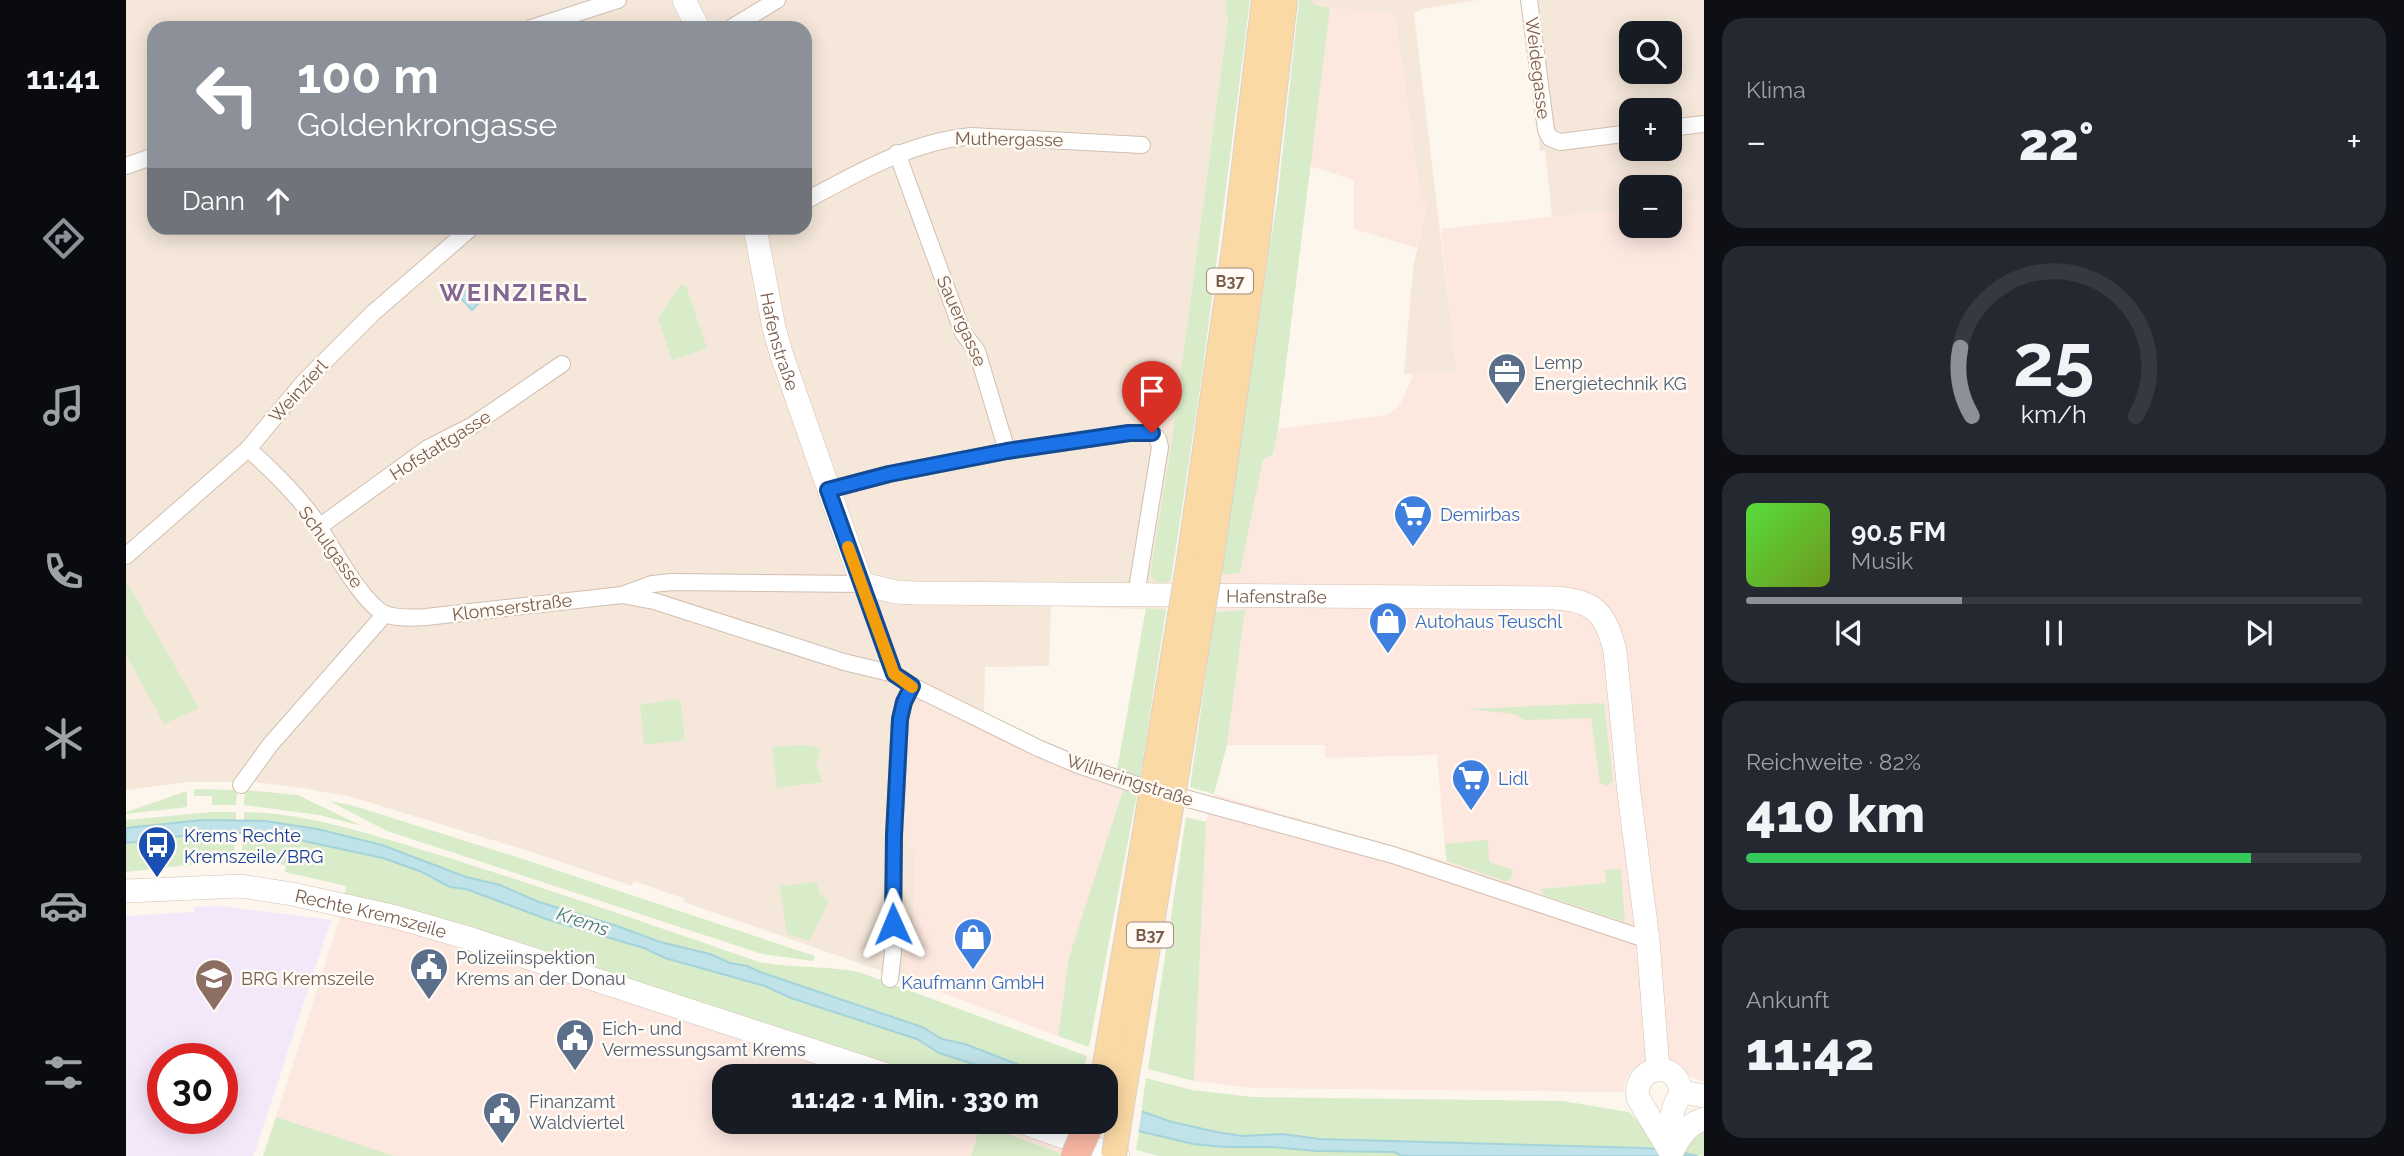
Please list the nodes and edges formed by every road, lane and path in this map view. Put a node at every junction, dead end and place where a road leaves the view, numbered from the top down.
1 (618, 0) edge
2 (684, 0) edge
3 (777, 0) edge
4 (1530, 0) edge
5 (1274, 2) edge
6 (553, 21) edge
7 (694, 21) edge
8 (742, 21) edge
9 (1704, 124) edge
10 (1682, 127) edge
11 (1619, 135) edge
12 (1142, 145) dead end
13 (897, 153) junction
14 (147, 158) edge
15 (126, 166) edge
16 (812, 197) edge
17 (463, 235) edge
18 (756, 235) edge
19 (562, 364) dead end
20 (248, 449) junction
21 (1007, 451) junction
22 (828, 490) junction
23 (319, 527) junction
24 (126, 556) edge
25 (862, 584) junction
26 (622, 595) junction
27 (1136, 596) junction
28 (385, 614) junction
29 (894, 674) junction
30 (912, 686) junction
31 (241, 785) dead end
32 (126, 891) edge
33 (1648, 940) junction
34 (890, 979) dead end
35 (1121, 1040) junction
36 (853, 1064) edge
37 (1109, 1064) edge
38 (1658, 1069) junction
39 (1704, 1096) edge
40 (1674, 1112) edge
41 (1055, 1134) edge
42 (1085, 1134) edge
43 (1095, 1134) edge
44 (1671, 1154) edge
45 (1075, 1156) edge
46 (1092, 1156) edge
47 (1116, 1156) edge

1 - 6 street
2 - 7 street
3 - 8 street
4 - 11 street, Weidegasse
5 - 35 main road, B37, bridge
9 - 10 street
12 - 13 street, Muthergasse
13 - 16 street, Muthergasse
13 - 21 street, Sauergasse
14 - 15 street
17 - 20 street, Weinzierl
18 - 22 street, Hafenstraße
19 - 23 street, Hofstattgasse
20 - 23 street, Schulgasse
20 - 24 street, Weinzierl
21 - 22 street
21 - 27 street
22 - 25 street, Hafenstraße
23 - 28 street, Schulgasse
25 - 26 street, Klomserstraße
25 - 27 street, Hafenstraße
25 - 29 street
26 - 28 street, Klomserstraße
26 - 29 street, Wilheringstraße
27 - 33 street, Hafenstraße
28 - 31 street
29 - 30 street, Wilheringstraße
30 - 33 street, Wilheringstraße
30 - 34 street
32 - 36 street, Rechte Kremszeile
33 - 38 street, Hafenstraße
35 - 37 main road, B37
35 - 47 main road, B37, bridge
38 - 40 street
38 - 40 street
39 - 40 street
40 - 44 street
41 - 47 street
42 - 45 highway, bridge
43 - 46 main road

